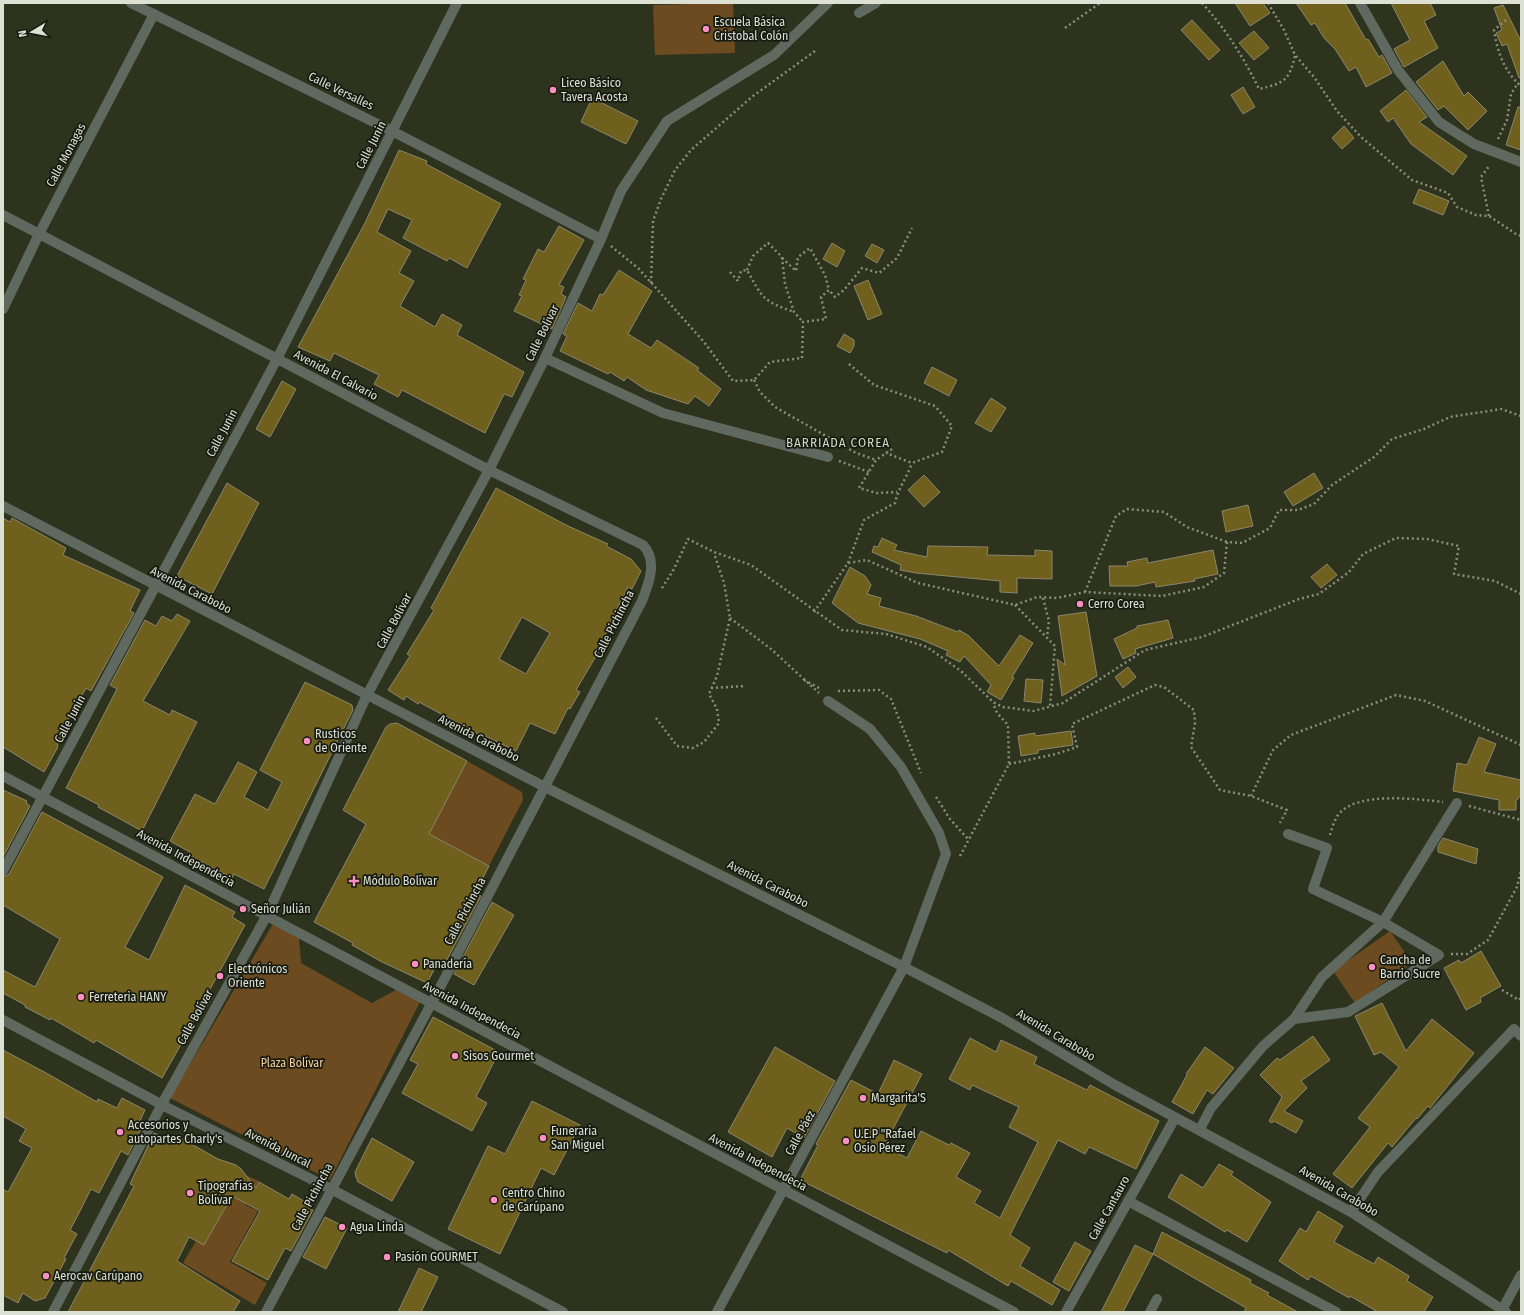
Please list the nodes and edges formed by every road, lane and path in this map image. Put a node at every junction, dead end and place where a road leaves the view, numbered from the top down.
1 (131, 3) edge
2 (457, 3) edge
3 (828, 3) edge
4 (876, 3) edge
5 (1100, 3) edge
6 (1202, 3) edge
7 (1268, 3) edge
8 (1360, 3) edge
9 (859, 13) dead end
10 (154, 14) junction
11 (1506, 20) dead end
12 (1065, 28) dead end
13 (815, 51) dead end
14 (1295, 55) junction
15 (1521, 86) edge
16 (392, 131) junction
17 (1521, 162) edge
18 (3, 215) edge
19 (912, 228) dead end
20 (39, 234) junction
21 (1521, 236) edge
22 (601, 239) junction
23 (782, 257) junction
24 (747, 270) junction
25 (730, 272) dead end
26 (651, 283) junction
27 (829, 290) junction
28 (3, 309) edge
29 (794, 312) junction
30 (803, 322) junction
31 (545, 358) junction
32 (277, 359) junction
33 (849, 364) dead end
34 (754, 380) junction
35 (1521, 416) edge
36 (892, 449) dead end
37 (886, 453) junction
38 (828, 457) joint
39 (876, 460) junction
40 (912, 463) junction
41 (488, 470) junction
42 (869, 472) junction
43 (897, 492) junction
44 (3, 506) edge
45 (1227, 542) junction
46 (714, 552) junction
47 (652, 560) joint
48 (848, 563) junction
49 (154, 586) junction
50 (1085, 592) junction
51 (658, 594) dead end
52 (1521, 594) edge
53 (1044, 598) junction
54 (1016, 605) junction
55 (814, 612) junction
56 (730, 618) junction
57 (1047, 637) junction
58 (746, 686) dead end
59 (711, 688) junction
60 (367, 695) junction
61 (828, 701) joint
62 (992, 702) junction
63 (1050, 706) junction
64 (656, 718) dead end
65 (1521, 744) edge
66 (1009, 764) junction
67 (3, 776) edge
68 (544, 787) junction
69 (1251, 796) junction
70 (42, 798) junction
71 (1456, 803) junction
72 (1521, 820) edge
73 (1288, 834) joint
74 (1327, 848) junction
75 (959, 859) dead end
76 (3, 871) edge
77 (1521, 872) edge
78 (267, 915) junction
79 (1383, 922) junction
80 (1438, 955) junction
81 (904, 967) junction
82 (1502, 990) dead end
83 (1521, 997) edge
84 (431, 1003) junction
85 (1294, 1019) junction
86 (3, 1020) edge
87 (1521, 1036) edge
88 (162, 1104) junction
89 (1175, 1118) junction
90 (1200, 1129) junction
91 (331, 1189) junction
92 (784, 1190) junction
93 (1128, 1201) junction
94 (1351, 1212) junction
95 (1521, 1276) edge
96 (1157, 1299) dead end
97 (1503, 1311) edge
98 (53, 1312) edge
99 (266, 1312) edge
100 (563, 1312) edge
101 (717, 1312) edge
102 (1014, 1312) edge
103 (1066, 1312) edge
104 (1150, 1312) edge
105 (1336, 1312) edge

1 - 10 street, Calle Versalles
2 - 16 street, Calle Junin
3 - 22 street, Calle Bolívar
4 - 9 street
5 - 12 path
6 - 14 path
7 - 14 path
8 - 17 street
10 - 16 street, Calle Versalles
10 - 20 street, Calle Monagas
11 - 15 path
13 - 26 path
14 - 21 path
16 - 22 street, Calle Versalles
16 - 32 street, Calle Junin
18 - 20 street, Avenida El Calvario
19 - 27 path
20 - 28 street, Calle Monagas
20 - 32 street, Avenida El Calvario
22 - 26 path
22 - 31 street, Calle Bolívar
23 - 24 path
23 - 27 path
23 - 29 path
24 - 25 path
24 - 29 path
26 - 34 path
27 - 30 path
29 - 30 path
30 - 34 path
31 - 38 street
31 - 41 street, Calle Bolívar
32 - 41 street, Avenida El Calvario
32 - 49 street, Calle Junin
33 - 40 path
34 - 39 path
35 - 45 path
36 - 37 path
37 - 39 path
37 - 40 path
38 - 42 path
39 - 42 path
40 - 43 path
41 - 47 street, Avenida El Calvario
41 - 60 street, Calle Bolívar
42 - 43 path
43 - 48 path
44 - 49 street, Avenida Carabobo
45 - 50 path
45 - 50 path
46 - 51 path
46 - 55 path
46 - 56 path
47 - 68 street, Calle Pichincha
48 - 54 path
48 - 55 path
49 - 60 street, Avenida Carabobo
49 - 70 street, Calle Junin
50 - 53 path
52 - 63 path
53 - 54 path
53 - 57 path
54 - 57 path
55 - 62 path
56 - 59 path
56 - 61 path
57 - 63 path
58 - 59 path
59 - 64 path
60 - 68 street, Avenida Carabobo
60 - 78 street, Calle Bolívar
61 - 81 street, Calle Páez
62 - 63 path
62 - 66 path
65 - 69 path
66 - 69 path
66 - 75 path
67 - 70 street, Avenida Independecia
68 - 81 street, Avenida Carabobo
68 - 84 street, Calle Pichincha
69 - 73 path
70 - 76 street, Calle Junin
70 - 78 street, Avenida Independecia
71 - 72 path
71 - 74 path
71 - 79 street
73 - 74 street
74 - 79 street
77 - 80 path
78 - 84 street, Avenida Independecia
78 - 88 street, Calle Bolívar
79 - 80 street
79 - 85 street
80 - 85 street
81 - 89 street, Avenida Carabobo
81 - 92 street, Calle Páez
82 - 83 path
84 - 91 street, Calle Pichincha
84 - 92 street, Avenida Independecia
85 - 90 street
86 - 88 street, Avenida Juncal
87 - 94 street
88 - 91 street, Avenida Juncal
88 - 98 street, Calle Bolívar
89 - 90 street, Avenida Carabobo
89 - 93 street, Calle Cantauro
90 - 94 street, Avenida Carabobo
91 - 99 street, Calle Pichincha
91 - 100 street, Avenida Juncal
92 - 101 street, Calle Páez
92 - 102 street, Avenida Independecia
93 - 103 street, Calle Cantauro
93 - 105 street
94 - 97 street, Avenida Carabobo
95 - 97 street
96 - 104 street

